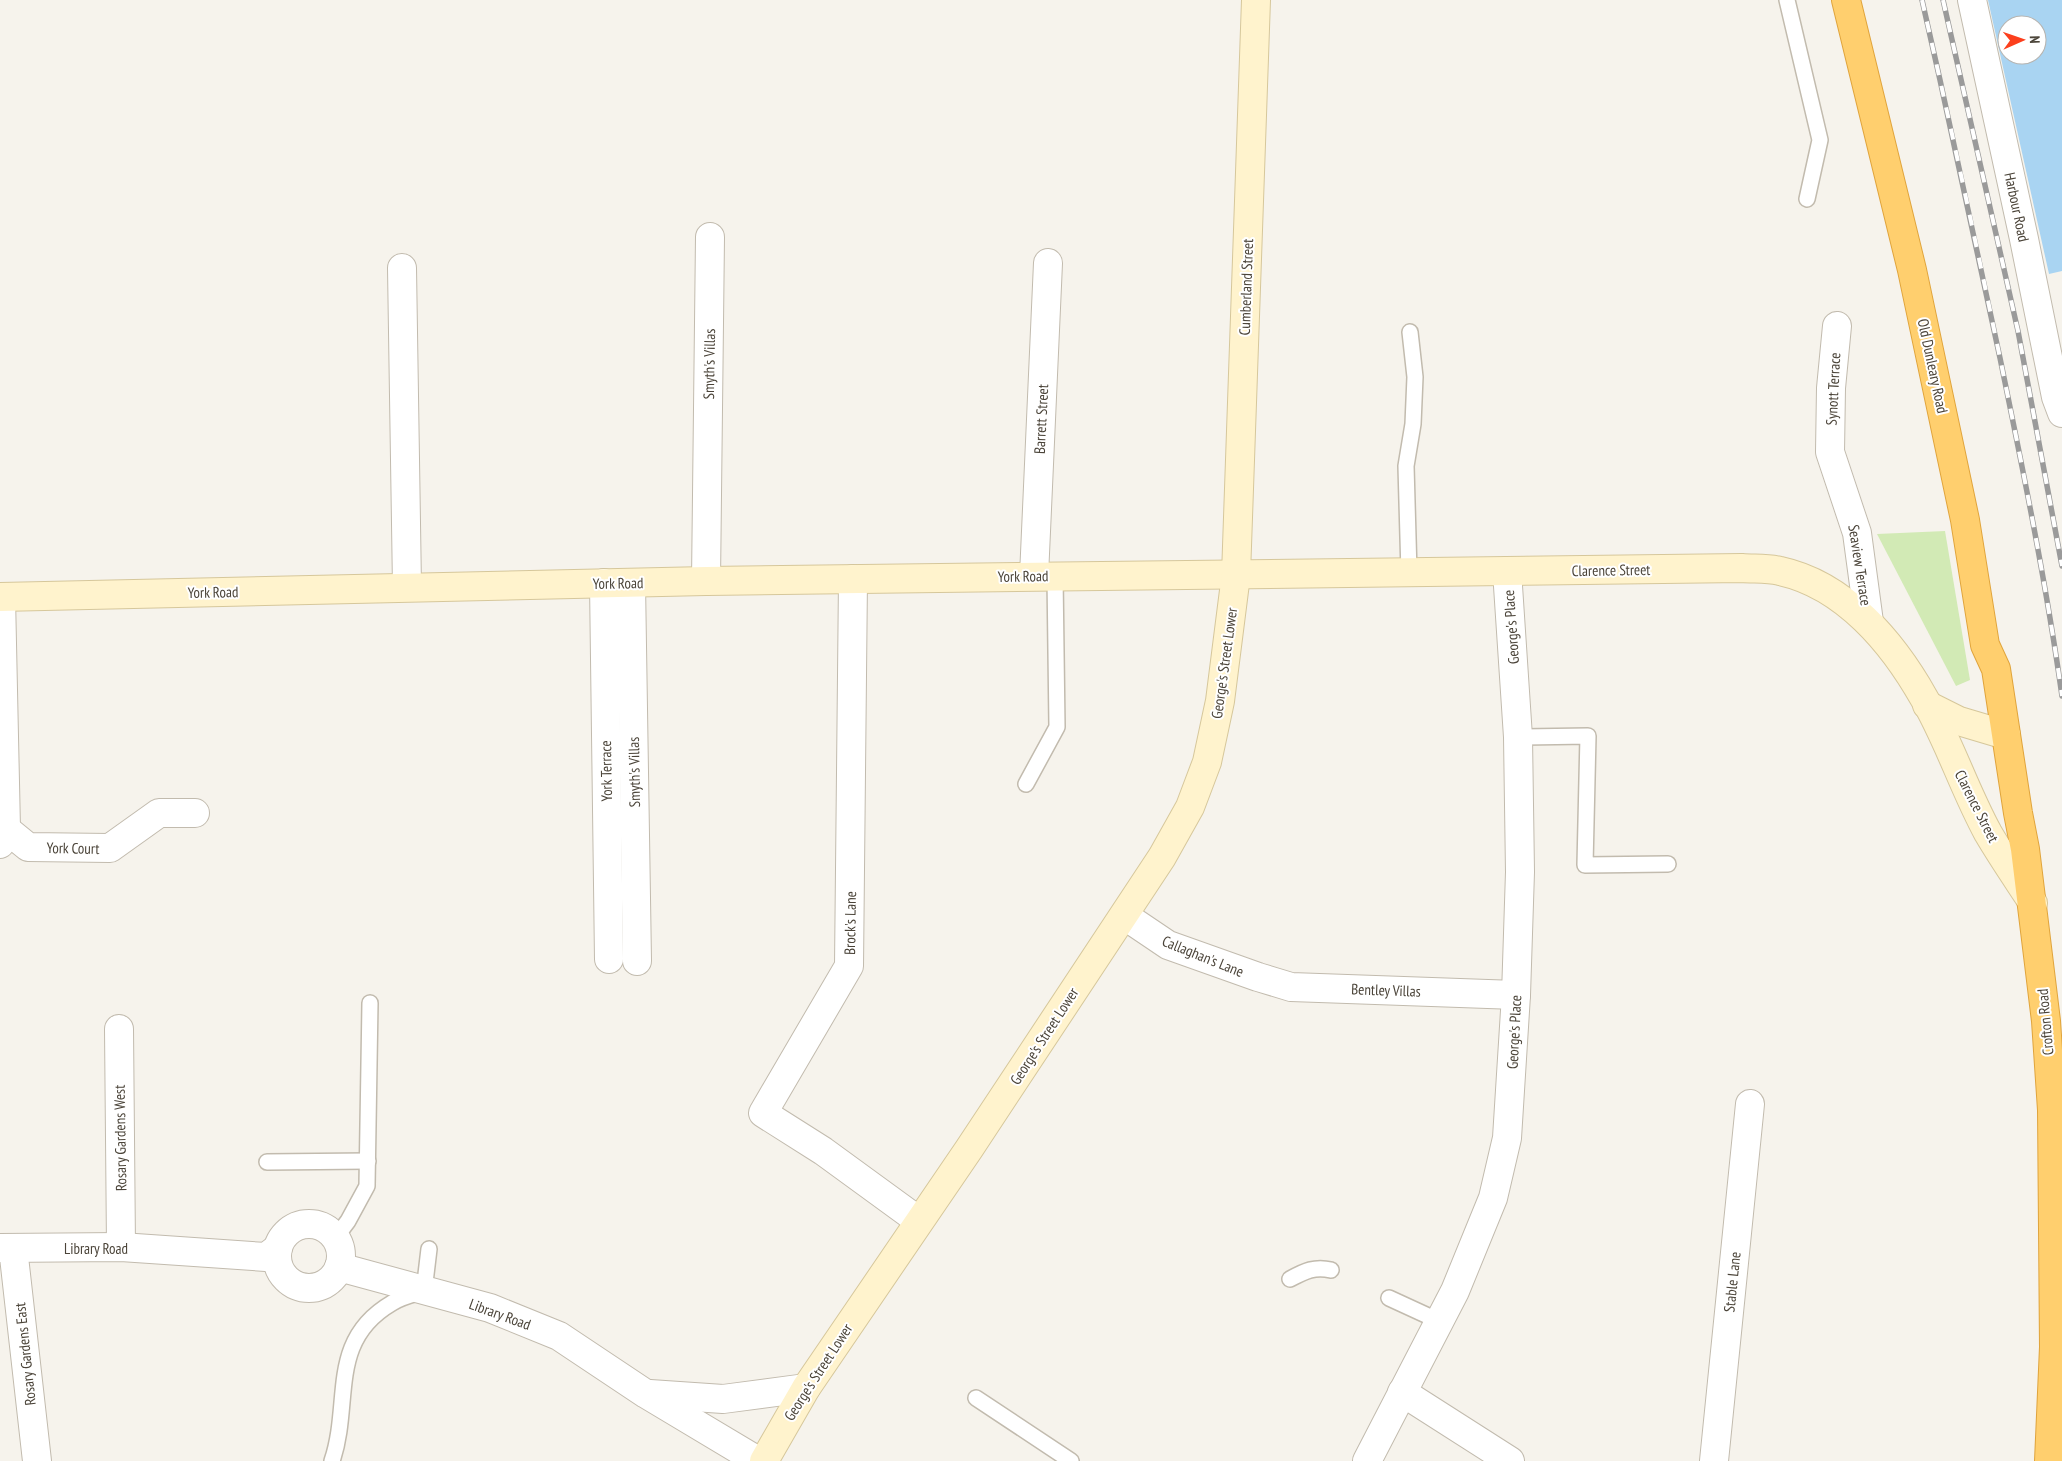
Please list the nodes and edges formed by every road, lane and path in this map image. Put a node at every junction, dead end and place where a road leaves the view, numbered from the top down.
1 (1256, 0) edge
2 (1787, 0) edge
3 (1846, 0) edge
4 (1972, 0) edge
5 (1807, 199) dead end
6 (710, 237) dead end
7 (1048, 262) dead end
8 (402, 268) dead end
9 (1837, 326) dead end
10 (1410, 332) dead end
11 (2062, 413) edge
12 (1830, 452) joint
13 (1507, 572) junction
14 (1409, 573) junction
15 (1236, 575) junction
16 (1044, 576) junction
17 (853, 579) junction
18 (706, 581) junction
19 (604, 583) junction
20 (632, 583) junction
21 (407, 587) junction
22 (1, 597) edge
23 (1869, 622) junction
24 (1928, 705) junction
25 (2006, 735) junction
26 (1518, 737) junction
27 (1026, 784) dead end
28 (195, 813) dead end
29 (3, 837) edge
30 (1668, 864) dead end
31 (2033, 904) junction
32 (1125, 916) junction
33 (609, 960) dead end
34 (637, 961) dead end
35 (1258, 977) joint
36 (1516, 995) junction
37 (370, 1003) dead end
38 (119, 1029) dead end
39 (1750, 1104) dead end
40 (2057, 1110) edge
41 (368, 1161) junction
42 (267, 1162) dead end
43 (919, 1221) junction
44 (336, 1237) junction
45 (122, 1247) junction
46 (6, 1248) edge
47 (278, 1248) junction
48 (429, 1249) dead end
49 (339, 1267) junction
50 (1331, 1270) dead end
51 (1290, 1279) dead end
52 (424, 1290) junction
53 (1389, 1298) dead end
54 (1439, 1321) junction
55 (806, 1388) junction
56 (1402, 1392) junction
57 (646, 1394) junction
58 (976, 1398) dead end
59 (37, 1461) edge
60 (332, 1461) edge
61 (758, 1461) edge
62 (764, 1461) edge
63 (1071, 1461) edge
64 (1366, 1461) edge
65 (1510, 1461) edge
66 (1714, 1461) edge
67 (2049, 1461) edge

1 - 15 main road, Cumberland Street
2 - 5 lane
3 - 25 highway, Old Dunleary Road
4 - 11 street, Harbour Road
6 - 18 street, Smyth's Villas
7 - 16 street, Barrett Street
8 - 21 street
9 - 12 street, Synott Terrace
10 - 14 lane
12 - 23 street, Seaview Terrace
13 - 14 main road, Clarence Street
13 - 23 main road, Clarence Street
13 - 26 street, George's Place
14 - 15 main road, Clarence Street
15 - 16 main road, York Road
15 - 32 main road, George's Street Lower
16 - 17 main road, York Road
16 - 27 lane
17 - 18 main road, York Road
17 - 43 street, Brock's Lane
18 - 20 main road, York Road
19 - 20 main road, York Road
19 - 21 main road, York Road
19 - 33 street, York Terrace
20 - 34 street, Smyth's Villas
21 - 22 main road, York Road
22 - 29 street
23 - 24 main road, Clarence Street
24 - 25 main road
24 - 31 main road, Clarence Street
25 - 31 highway, Crofton Road
26 - 30 lane
26 - 36 street, George's Place
28 - 29 street, York Court
31 - 40 highway, Crofton Road
32 - 35 street, Callaghan's Lane
32 - 43 main road, George's Street Lower
35 - 36 street, Bentley Villas
36 - 54 street, George's Place
37 - 41 lane
38 - 45 street, Rosary Gardens West
39 - 66 street, Stable Lane
40 - 67 highway, Crofton Road
41 - 42 lane
41 - 44 lane
43 - 55 main road, George's Street Lower
44 - 47 street
44 - 49 street
45 - 46 street, Library Road
45 - 47 street, Library Road
46 - 59 street, Rosary Gardens East
47 - 49 street
48 - 52 lane
49 - 52 street, Library Road
50 - 51 lane
52 - 57 street, Library Road
52 - 60 lane
53 - 54 lane
54 - 56 street, George's Place
55 - 57 street, Library Road
55 - 62 main road, George's Street Lower
56 - 64 street, George's Place
56 - 65 street
57 - 61 street, Library Road
58 - 63 lane

